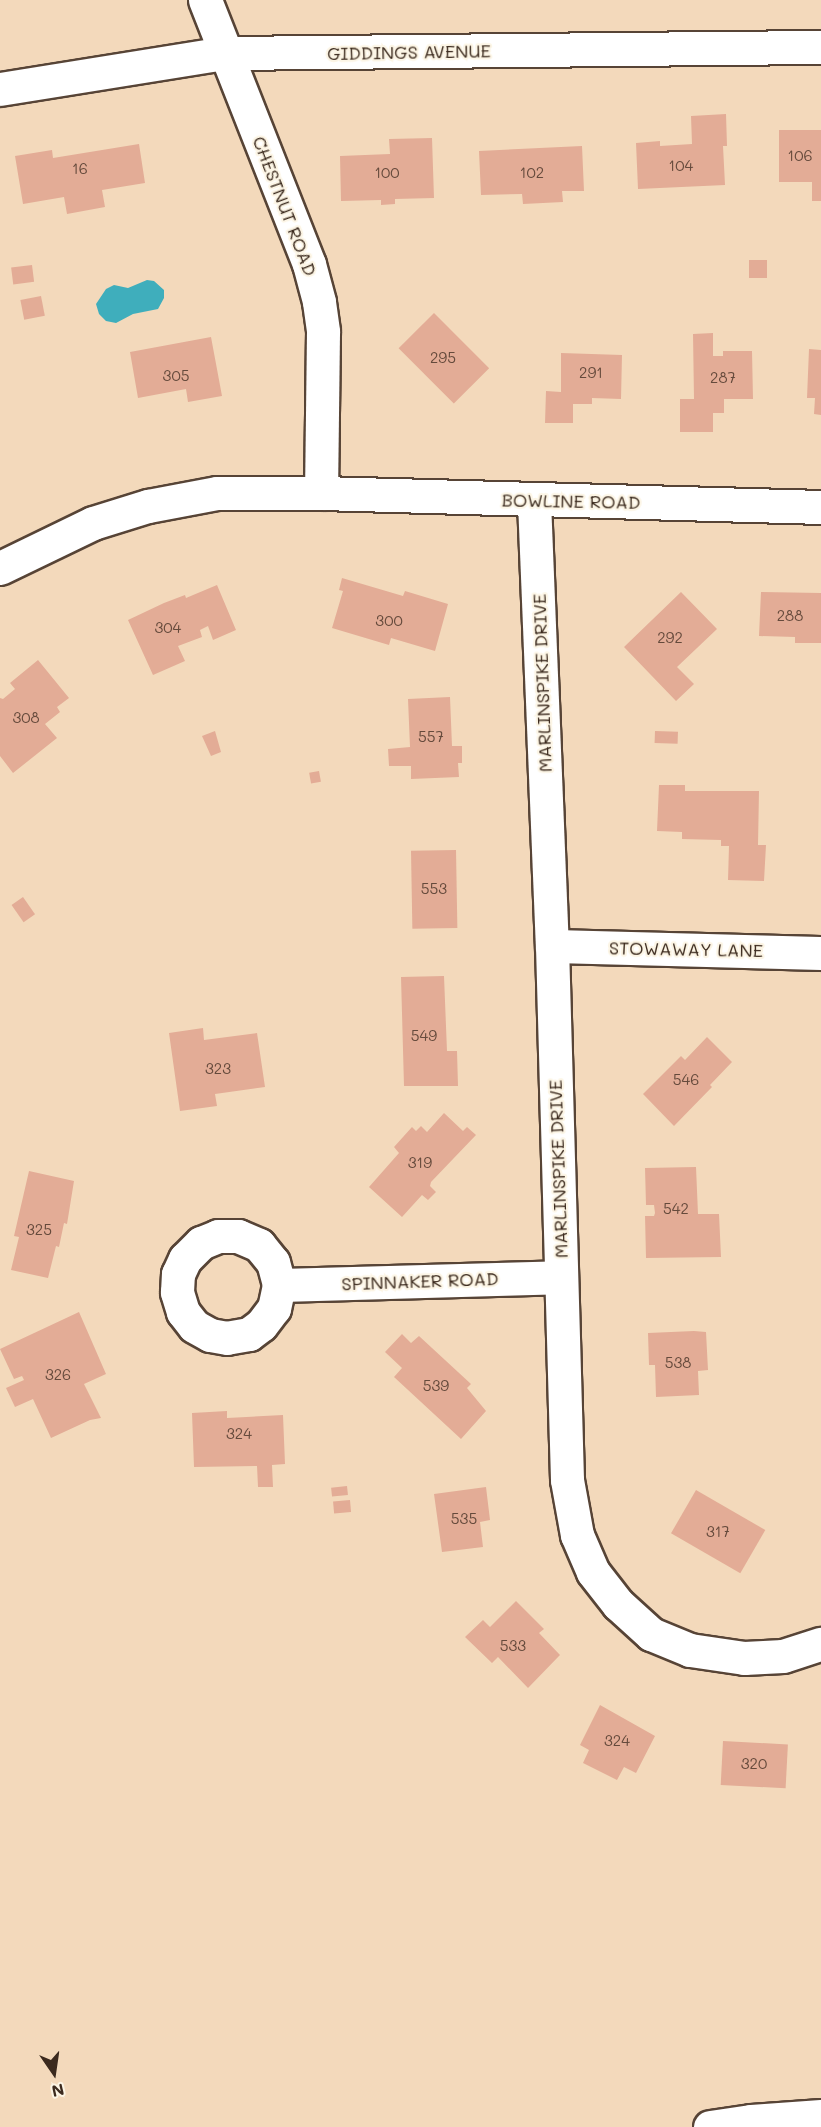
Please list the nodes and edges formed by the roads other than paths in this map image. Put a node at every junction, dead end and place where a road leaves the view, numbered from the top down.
1 (205, 0) edge
2 (821, 47) edge
3 (225, 53) junction
4 (0, 89) edge
5 (321, 493) junction
6 (534, 501) junction
7 (821, 507) edge
8 (0, 568) edge
9 (552, 946) junction
10 (821, 953) edge
11 (561, 1277) junction
12 (279, 1285) dead end
13 (821, 1644) edge
14 (821, 2116) edge
15 (710, 2127) edge

1 - 3 street, CHESTNUT ROAD
2 - 3 street, GIDDINGS AVENUE
3 - 4 street, GIDDINGS AVENUE
3 - 5 street, CHESTNUT ROAD
5 - 6 street, BOWLINE ROAD
5 - 8 street, BOWLINE ROAD
6 - 7 street, BOWLINE ROAD
6 - 9 street, MARLINSPIKE DRIVE
9 - 10 street, STOWAWAY LANE
9 - 11 street, MARLINSPIKE DRIVE
11 - 12 street, SPINNAKER ROAD
11 - 13 street, MARLINSPIKE DRIVE
14 - 15 street

